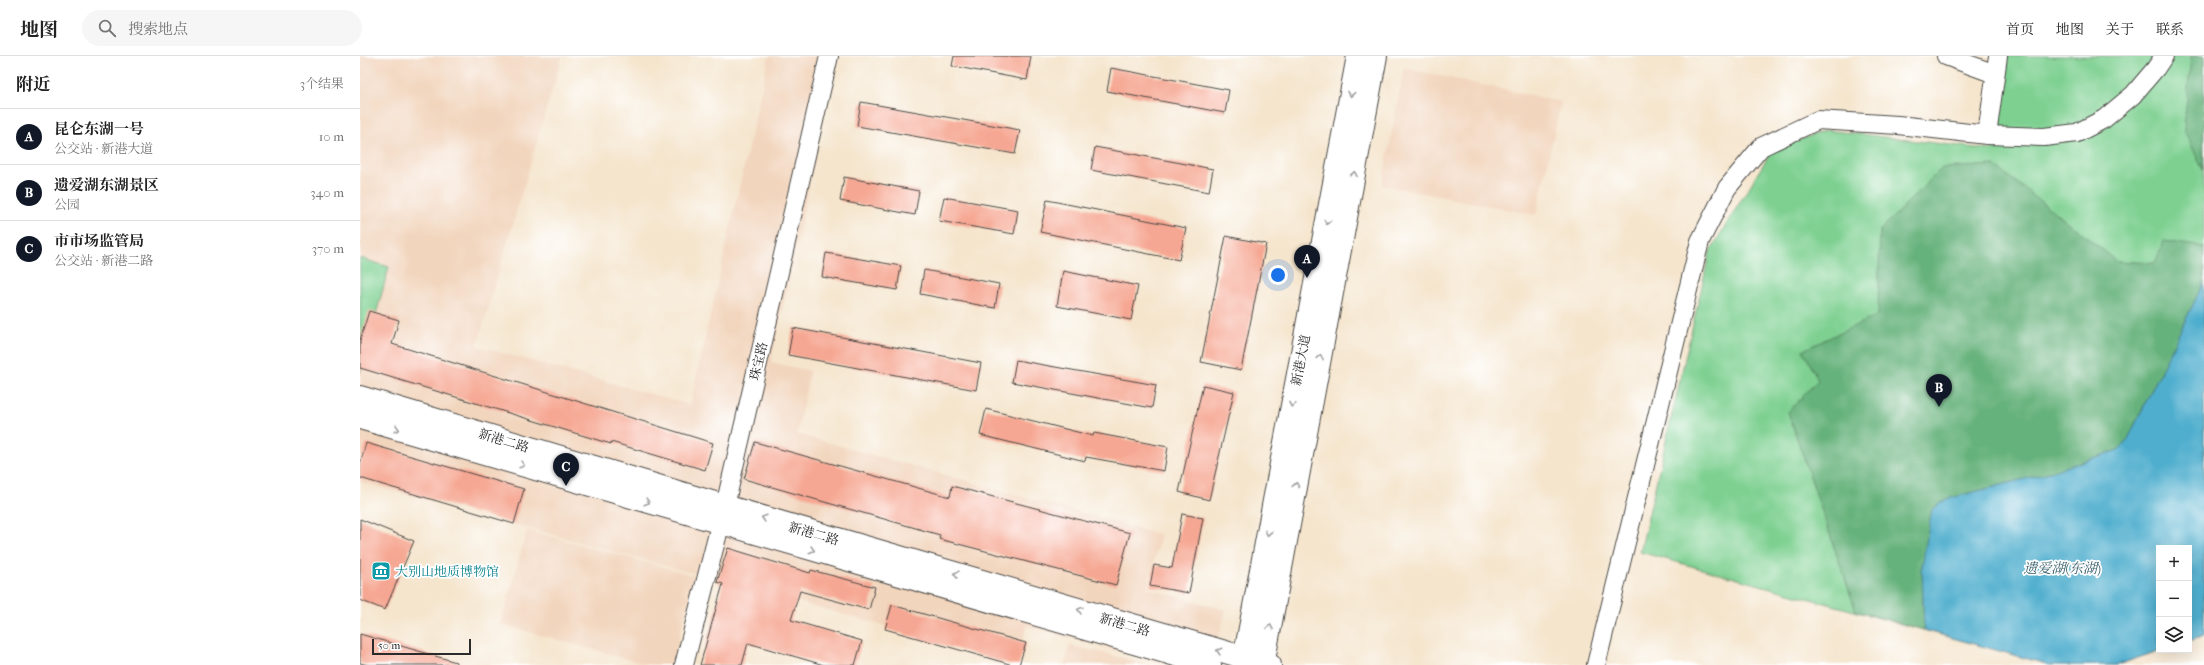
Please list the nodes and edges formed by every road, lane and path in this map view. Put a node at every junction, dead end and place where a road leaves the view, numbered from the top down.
1 (829, 56) edge
2 (1358, 56) edge
3 (1376, 56) edge
4 (1946, 56) edge
5 (1998, 56) edge
6 (2164, 56) edge
7 (1995, 74) junction
8 (1987, 136) junction
9 (360, 397) edge
10 (360, 418) edge
11 (722, 515) junction
12 (1257, 663) edge
13 (684, 665) edge
14 (1210, 665) edge
15 (1596, 665) edge

1 - 11 street, 珠宝路
2 -> 12 main road, 新港大道
12 -> 3 main road, 新港大道
4 - 7 street
5 - 7 street
6 - 8 street
7 - 8 street
8 - 15 street
9 - 11 main road, 新港二路
10 -> 11 main road, 新港二路
12 -> 11 main road, 新港二路
11 - 13 street, 珠宝路
11 -> 14 main road, 新港二路

